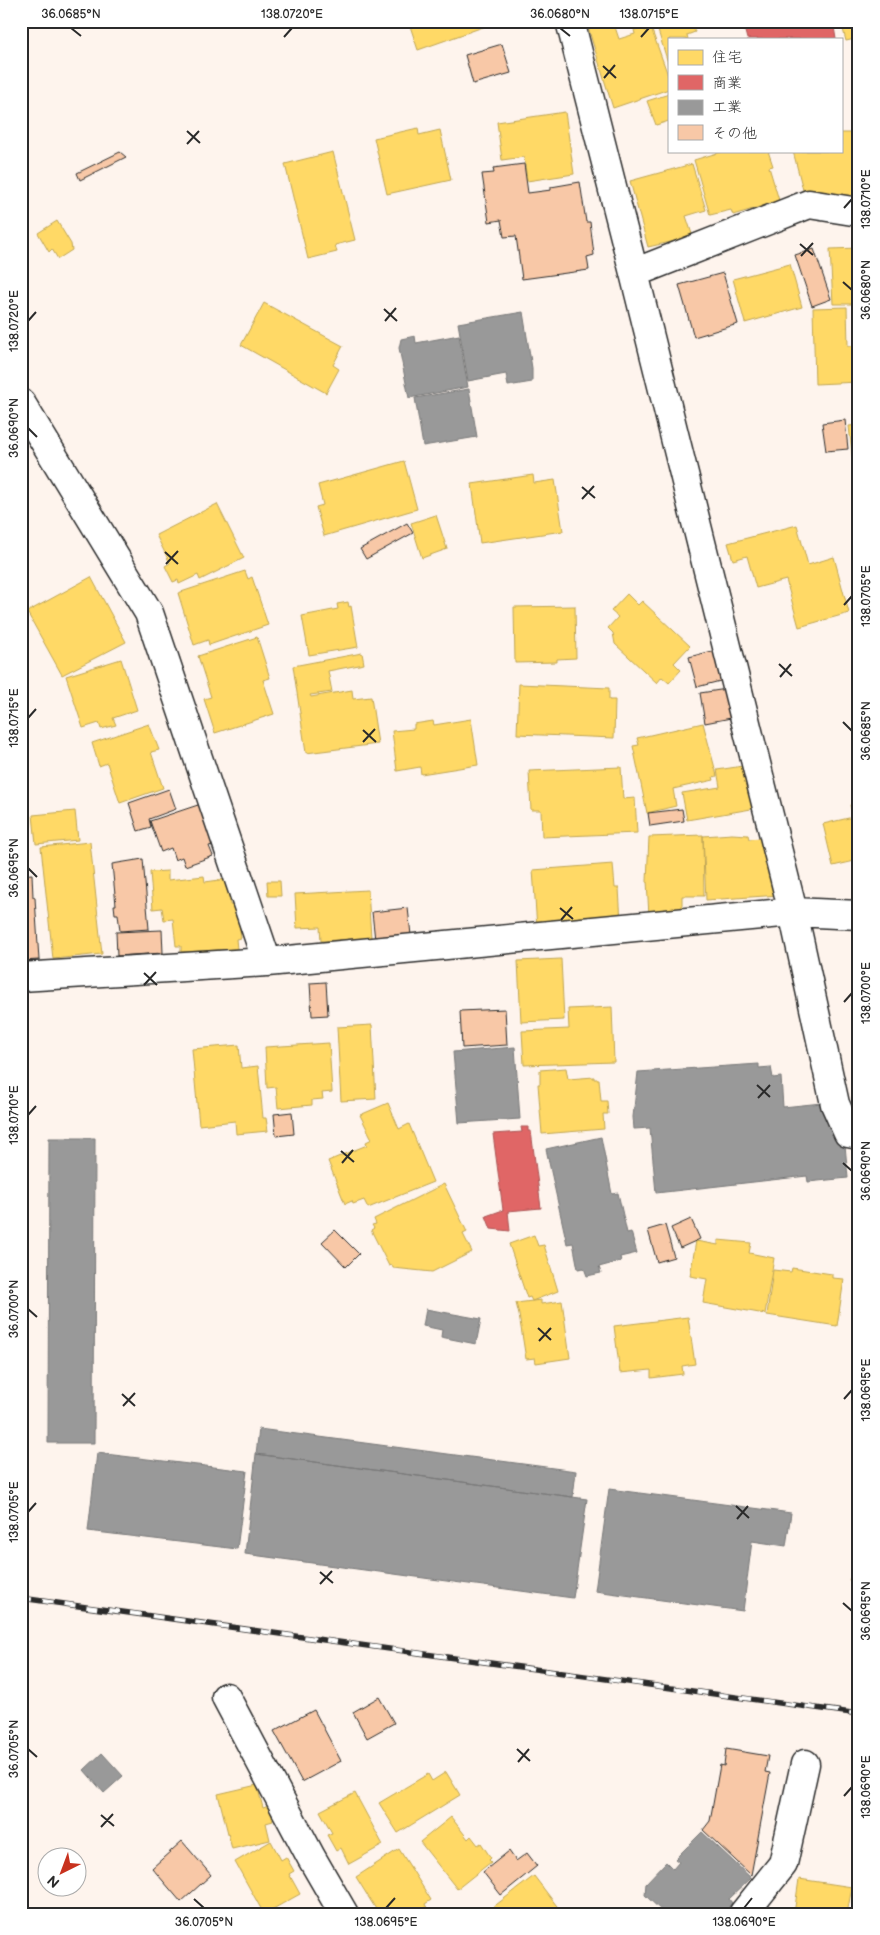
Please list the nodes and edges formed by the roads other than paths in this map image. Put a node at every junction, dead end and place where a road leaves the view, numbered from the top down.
1 (570, 21) edge
2 (859, 212) edge
3 (634, 273) junction
4 (21, 403) edge
5 (793, 912) junction
6 (859, 915) edge
7 (267, 962) junction
8 (21, 977) edge
9 (859, 1135) edge
10 (226, 1697) dead end
11 (805, 1764) dead end
12 (344, 1914) edge
13 (743, 1914) edge

1 - 3 street
2 - 3 street
3 - 5 street
4 - 7 street
5 - 6 street
5 - 7 street
5 - 9 street
7 - 8 street
10 - 12 street
11 - 13 street

